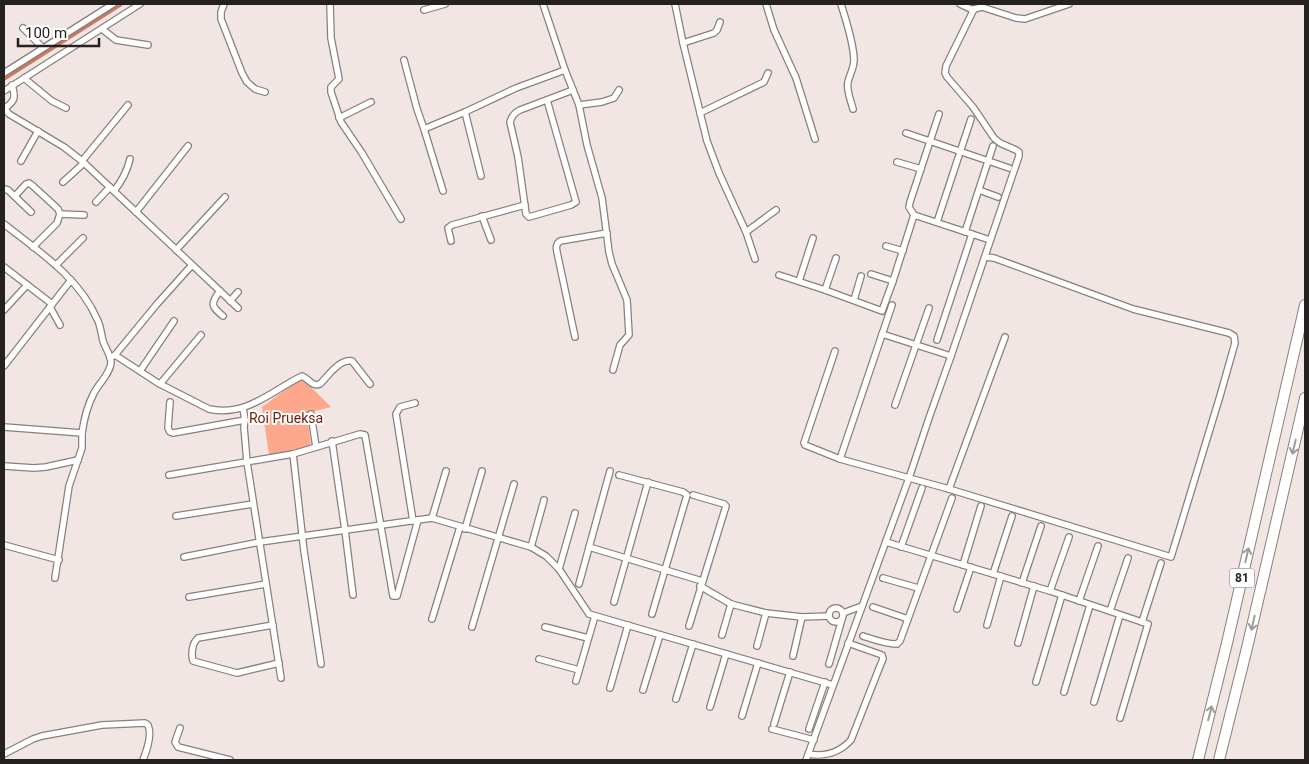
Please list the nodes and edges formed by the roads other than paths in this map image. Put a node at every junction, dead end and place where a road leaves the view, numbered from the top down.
1 (113, 4) edge
2 (140, 4) edge
3 (224, 4) edge
4 (330, 4) edge
5 (445, 4) edge
6 (543, 4) edge
7 (676, 4) edge
8 (766, 4) edge
9 (842, 4) edge
10 (960, 4) edge
11 (1069, 4) edge
12 (424, 10) dead end
13 (973, 10) junction
14 (720, 22) dead end
15 (23, 28) dead end
16 (102, 29) junction
17 (683, 43) junction
18 (148, 45) dead end
19 (43, 48) junction
20 (404, 60) dead end
21 (565, 70) junction
22 (4, 72) edge
23 (768, 73) dead end
24 (24, 78) junction
25 (12, 85) junction
26 (573, 90) junction
27 (619, 90) dead end
28 (4, 91) edge
29 (264, 92) dead end
30 (547, 100) junction
31 (371, 102) dead end
32 (128, 105) dead end
33 (579, 106) junction
34 (66, 108) dead end
35 (4, 109) edge
36 (853, 109) dead end
37 (465, 112) junction
38 (700, 113) junction
39 (939, 114) dead end
40 (339, 118) junction
41 (971, 119) dead end
42 (424, 129) junction
43 (38, 131) junction
44 (906, 133) dead end
45 (815, 139) dead end
46 (930, 141) junction
47 (188, 146) dead end
48 (993, 146) dead end
49 (960, 152) junction
50 (130, 159) dead end
51 (21, 160) dead end
52 (988, 161) junction
53 (83, 162) junction
54 (897, 162) dead end
55 (1009, 168) dead end
56 (921, 169) junction
57 (482, 176) dead end
58 (63, 182) dead end
59 (4, 189) edge
60 (112, 189) junction
61 (978, 190) junction
62 (443, 191) dead end
63 (15, 196) junction
64 (225, 197) dead end
65 (998, 197) dead end
66 (96, 202) dead end
67 (525, 205) junction
68 (776, 210) dead end
69 (30, 212) dead end
70 (136, 212) junction
71 (60, 214) junction
72 (84, 215) dead end
73 (914, 215) junction
74 (482, 216) junction
75 (401, 219) dead end
76 (937, 222) junction
77 (4, 224) edge
78 (746, 232) junction
79 (965, 232) junction
80 (607, 233) junction
81 (972, 234) junction
82 (83, 238) dead end
83 (813, 238) dead end
84 (491, 240) dead end
85 (990, 240) junction
86 (451, 241) dead end
87 (886, 246) dead end
88 (33, 247) junction
89 (176, 250) junction
90 (903, 251) junction
91 (985, 257) junction
92 (836, 258) dead end
93 (755, 259) dead end
94 (56, 264) junction
95 (192, 265) junction
96 (4, 267) edge
97 (871, 274) dead end
98 (779, 275) dead end
99 (861, 276) dead end
100 (71, 280) junction
101 (798, 281) junction
102 (893, 281) junction
103 (27, 285) junction
104 (825, 290) junction
105 (220, 291) junction
106 (238, 292) dead end
107 (854, 300) junction
108 (230, 301) junction
109 (51, 305) junction
110 (892, 305) dead end
111 (1305, 305) edge
112 (238, 308) dead end
113 (929, 308) dead end
114 (4, 310) edge
115 (223, 316) dead end
116 (174, 321) dead end
117 (60, 325) dead end
118 (882, 334) junction
119 (201, 335) dead end
120 (575, 337) dead end
121 (1005, 337) dead end
122 (937, 340) dead end
123 (916, 346) junction
124 (835, 351) dead end
125 (951, 356) junction
126 (112, 357) junction
127 (4, 366) edge
128 (613, 370) dead end
129 (140, 371) junction
130 (160, 384) junction
131 (370, 384) dead end
132 (1305, 399) edge
133 (170, 402) dead end
134 (415, 403) dead end
135 (895, 405) dead end
136 (240, 409) junction
137 (311, 414) dead end
138 (243, 423) junction
139 (4, 426) edge
140 (82, 433) junction
141 (332, 441) junction
142 (316, 447) junction
143 (293, 454) junction
144 (840, 459) junction
145 (78, 460) junction
146 (247, 462) junction
147 (4, 466) edge
148 (446, 471) dead end
149 (482, 471) dead end
150 (610, 471) dead end
151 (169, 475) dead end
152 (619, 475) dead end
153 (910, 478) junction
154 (648, 482) junction
155 (514, 484) dead end
156 (922, 488) dead end
157 (949, 489) junction
158 (693, 495) dead end
159 (952, 498) dead end
160 (544, 500) dead end
161 (253, 504) junction
162 (981, 506) dead end
163 (575, 513) dead end
164 (176, 516) dead end
165 (1012, 516) dead end
166 (432, 518) junction
167 (415, 521) junction
168 (381, 525) junction
169 (1041, 526) dead end
170 (463, 528) junction
171 (345, 530) junction
172 (303, 536) junction
173 (1069, 537) dead end
174 (498, 538) junction
175 (260, 542) junction
176 (886, 542) junction
177 (4, 545) edge
178 (901, 546) junction
179 (1098, 546) dead end
180 (531, 547) junction
181 (589, 548) junction
182 (931, 556) junction
183 (184, 557) dead end
184 (626, 558) junction
185 (1128, 558) dead end
186 (58, 560) junction
187 (1161, 564) dead end
188 (962, 565) junction
189 (971, 568) junction
190 (559, 569) junction
191 (664, 570) junction
192 (993, 574) junction
193 (1001, 576) junction
194 (56, 578) dead end
195 (883, 578) dead end
196 (701, 583) junction
197 (1022, 583) junction
198 (266, 584) junction
199 (579, 584) dead end
200 (1034, 586) junction
201 (918, 588) junction
202 (1050, 591) junction
203 (353, 594) dead end
204 (1062, 595) junction
205 (189, 597) dead end
206 (1079, 601) junction
207 (614, 602) dead end
208 (731, 604) junction
209 (1090, 604) junction
210 (862, 606) junction
211 (873, 607) dead end
212 (957, 609) dead end
213 (1110, 611) junction
214 (766, 613) junction
215 (652, 614) dead end
216 (1120, 615) junction
217 (595, 616) junction
218 (829, 616) junction
219 (842, 616) junction
220 (802, 617) junction
221 (432, 619) dead end
222 (908, 619) junction
223 (1142, 622) junction
224 (273, 625) junction
225 (628, 625) junction
226 (987, 625) dead end
227 (689, 626) dead end
228 (472, 627) dead end
229 (545, 627) dead end
230 (660, 635) junction
231 (722, 635) dead end
232 (863, 636) dead end
233 (588, 638) junction
234 (848, 643) junction
235 (1018, 643) dead end
236 (693, 644) junction
237 (757, 646) dead end
238 (726, 654) junction
239 (793, 656) dead end
240 (539, 659) dead end
241 (279, 663) junction
242 (758, 663) junction
243 (321, 664) dead end
244 (829, 664) dead end
245 (579, 670) junction
246 (790, 672) junction
247 (282, 678) dead end
248 (576, 680) dead end
249 (825, 682) junction
250 (1036, 682) dead end
251 (833, 685) junction
252 (610, 688) dead end
253 (643, 690) dead end
254 (1064, 692) dead end
255 (676, 699) dead end
256 (1094, 702) dead end
257 (710, 707) dead end
258 (742, 716) dead end
259 (1120, 718) dead end
260 (180, 728) dead end
261 (809, 729) dead end
262 (814, 740) junction
263 (4, 754) edge
264 (807, 757) edge
265 (143, 760) edge
266 (230, 760) edge
267 (1198, 760) edge
268 (1219, 760) edge

1 - 19 street
2 - 16 street
3 - 29 street
4 - 40 street
5 - 12 street
6 - 21 street
7 - 17 street
8 - 45 street
9 - 36 street
10 - 13 street
11 - 13 street
13 - 85 street
14 - 17 street
15 - 19 street
16 - 18 street
16 - 24 street
17 - 38 street
19 - 22 street
20 - 42 street
21 - 26 street
21 - 37 street
23 - 38 street
24 - 25 street
24 - 34 street
25 - 28 street
25 - 35 street
26 - 30 street
26 - 33 street
27 - 33 street
30 - 67 street
30 - 67 street
31 - 40 street
32 - 53 street
33 - 80 street
35 - 43 street
37 - 42 street
37 - 57 street
38 - 78 street
39 - 46 street
40 - 75 street
41 - 49 street
42 - 62 street
43 - 51 street
43 - 53 street
44 - 46 street
46 - 49 street
46 - 56 street
47 - 70 street
48 - 52 street
49 - 52 street
49 - 76 street
50 - 60 street
52 - 55 street
52 - 61 street
53 - 58 street
53 - 60 street
54 - 56 street
56 - 73 street
59 - 63 street
60 - 66 street
60 - 70 street
61 - 65 street
61 - 79 street
63 - 69 street
63 - 71 street
64 - 89 street
67 - 74 street
68 - 78 street
70 - 89 street
71 - 72 street
71 - 88 street
73 - 76 street
73 - 90 street
74 - 84 street
74 - 86 street
76 - 79 street
77 - 88 street
78 - 93 street
79 - 81 street
80 - 120 street
80 - 128 street
81 - 85 street
81 - 122 street
82 - 94 street
83 - 101 street
85 - 91 street
87 - 90 street
88 - 94 street
89 - 95 street
90 - 102 street
91 - 125 street
91 - 157 street
92 - 104 street
94 - 100 street
95 - 105 street
95 - 126 street
96 - 103 street
97 - 102 street
98 - 101 street
99 - 107 street
100 - 109 street
100 - 126 street
101 - 104 street
102 - 107 street
103 - 109 street
103 - 114 street
104 - 107 street
105 - 108 street
105 - 115 street
106 - 108 street
108 - 112 street
109 - 117 street
109 - 127 street
110 - 118 street
267 -> 111 highway, 81
113 - 123 street
116 - 129 street
118 - 123 street
118 - 144 street
119 - 130 street
121 - 157 street
123 - 125 street
123 - 135 street
124 - 144 street
125 - 153 street
126 - 129 street
126 - 140 street
129 - 130 street
130 - 136 street
131 - 136 street
132 -> 268 highway, 81
133 - 138 street
134 - 167 street
136 - 138 street
137 - 142 street
138 - 146 street
139 - 140 street
140 - 145 street
141 - 142 street
141 - 168 street
141 - 171 street
142 - 143 street
143 - 146 street
143 - 172 street
144 - 153 street
145 - 147 street
145 - 186 street
146 - 151 street
146 - 161 street
148 - 166 street
149 - 170 street
150 - 181 street
152 - 154 street
153 - 157 street
153 - 176 street
154 - 184 street
154 - 191 street
155 - 174 street
156 - 178 street
158 - 196 street
159 - 182 street
160 - 180 street
161 - 164 street
161 - 175 street
162 - 188 street
163 - 190 street
165 - 192 street
166 - 167 street
166 - 170 street
167 - 168 street
167 - 168 street
168 - 171 street
169 - 197 street
170 - 174 street
170 - 221 street
171 - 172 street
171 - 203 street
172 - 175 street
172 - 243 street
173 - 202 street
174 - 180 street
174 - 228 street
175 - 183 street
175 - 198 street
176 - 178 street
176 - 210 street
177 - 186 street
178 - 182 street
179 - 206 street
180 - 190 street
181 - 184 street
181 - 199 street
182 - 188 street
182 - 201 street
184 - 191 street
184 - 207 street
185 - 213 street
186 - 194 street
187 - 223 street
188 - 189 street
189 - 192 street
189 - 212 street
190 - 217 street
191 - 196 street
191 - 215 street
192 - 193 street
193 - 197 street
193 - 226 street
195 - 201 street
196 - 208 street
196 - 227 street
197 - 200 street
198 - 205 street
198 - 224 street
200 - 202 street
200 - 235 street
201 - 222 street
202 - 204 street
204 - 206 street
204 - 250 street
206 - 209 street
208 - 214 street
208 - 231 street
209 - 213 street
209 - 254 street
210 - 219 street
210 - 234 street
211 - 222 street
213 - 216 street
214 - 220 street
214 - 237 street
216 - 223 street
216 - 256 street
217 - 225 street
217 - 233 street
218 - 219 street
218 - 219 street
218 - 220 street
219 - 244 street
220 - 239 street
222 - 232 street
223 - 259 street
224 - 241 street
224 - 241 street
225 - 230 street
225 - 252 street
229 - 233 street
230 - 236 street
230 - 253 street
233 - 245 street
234 - 251 street
234 - 264 street
236 - 238 street
236 - 255 street
238 - 242 street
238 - 257 street
240 - 245 street
241 - 247 street
242 - 246 street
242 - 258 street
245 - 248 street
246 - 249 street
246 - 262 street
249 - 251 street
249 - 261 street
251 - 262 street
260 - 266 street
262 - 264 street
263 - 265 street

